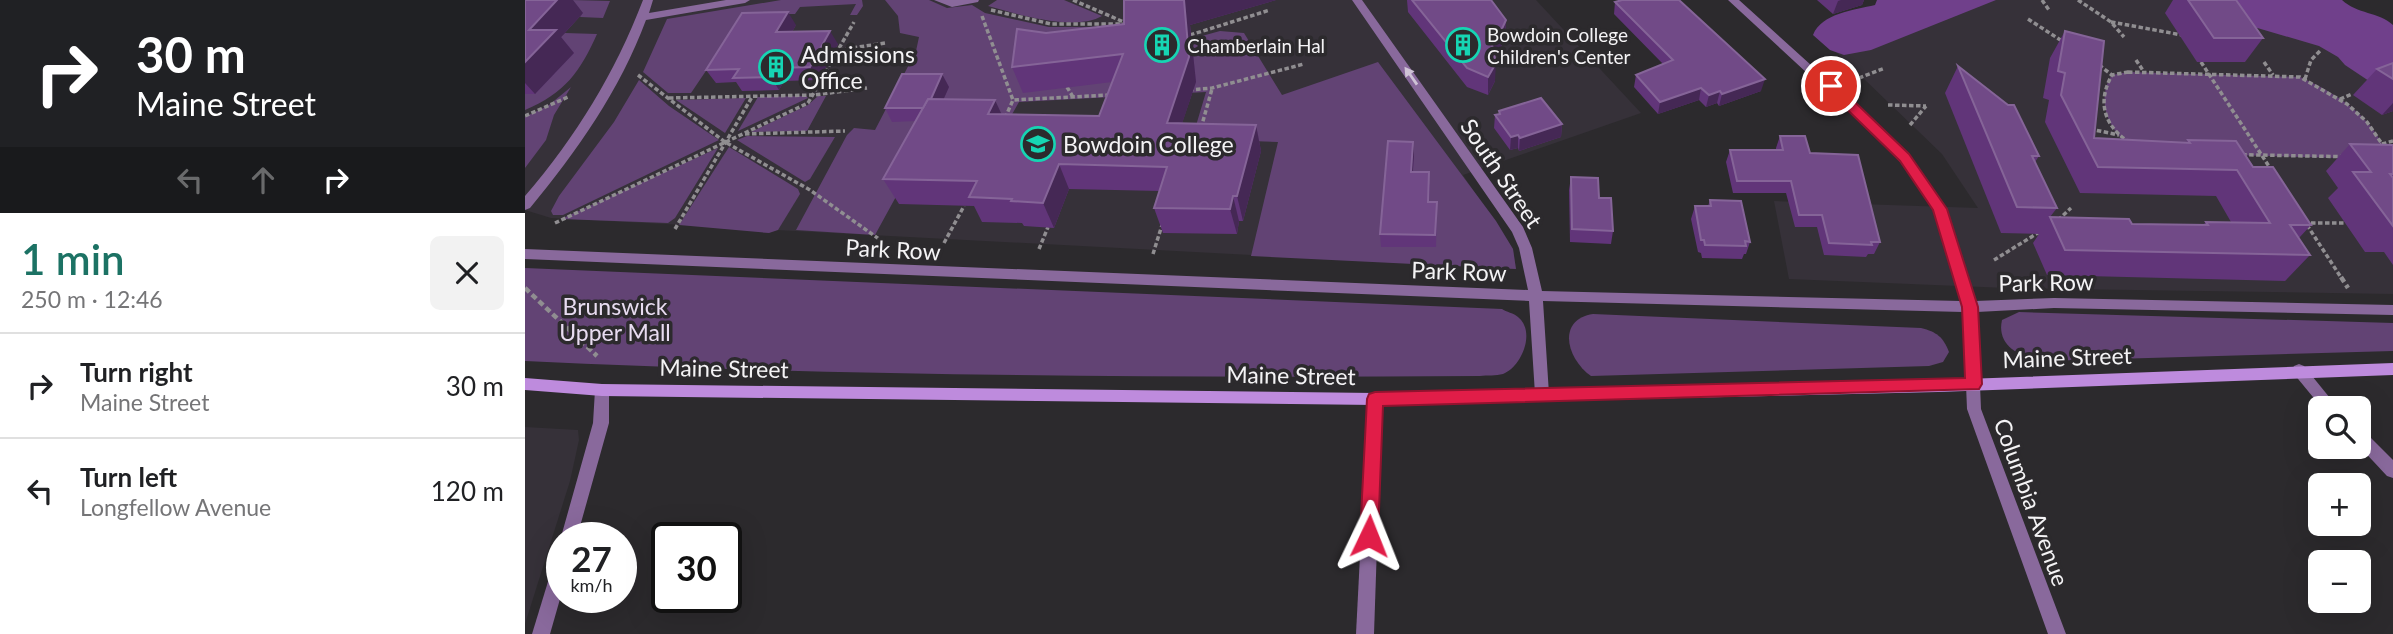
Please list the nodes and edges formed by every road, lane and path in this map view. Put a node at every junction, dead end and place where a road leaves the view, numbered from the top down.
1 (648, 0) edge
2 (745, 0) edge
3 (939, 0) edge
4 (1073, 0) edge
5 (1357, 0) edge
6 (1733, 0) edge
7 (2042, 0) edge
8 (2078, 0) edge
9 (976, 3) edge
10 (1254, 6) dead end
11 (988, 10) dead end
12 (2049, 10) dead end
13 (1131, 12) edge
14 (642, 17) junction
15 (2028, 19) dead end
16 (854, 22) dead end
17 (2111, 22) junction
18 (1128, 24) junction
19 (1131, 33) edge
20 (2165, 33) junction
21 (1191, 35) dead end
22 (2187, 35) dead end
23 (2124, 37) dead end
24 (2170, 41) dead end
25 (885, 43) dead end
26 (2070, 47) edge
27 (838, 50) junction
28 (2320, 51) dead end
29 (2136, 60) dead end
30 (2091, 61) edge
31 (2201, 62) dead end
32 (2264, 62) edge
33 (1304, 64) dead end
34 (1885, 68) dead end
35 (2144, 72) junction
36 (637, 74) dead end
37 (2210, 74) junction
38 (2112, 75) junction
39 (2274, 76) junction
40 (1859, 78) dead end
41 (2305, 79) junction
42 (1067, 87) edge
43 (867, 88) dead end
44 (1212, 88) junction
45 (756, 90) edge
46 (1185, 90) edge
47 (1118, 94) edge
48 (2352, 94) dead end
49 (814, 95) junction
50 (753, 96) junction
51 (568, 97) dead end
52 (1073, 97) junction
53 (669, 98) junction
54 (2339, 99) junction
55 (1013, 100) junction
56 (1888, 105) dead end
57 (525, 116) edge
58 (1001, 125) edge
59 (1910, 125) dead end
60 (2082, 128) edge
61 (845, 131) dead end
62 (1200, 132) edge
63 (741, 135) junction
64 (2119, 135) junction
65 (2393, 141) edge
66 (725, 142) junction
67 (2109, 143) edge
68 (2382, 144) junction
69 (2393, 150) edge
70 (2170, 153) junction
71 (2262, 157) junction
72 (2354, 158) junction
73 (2173, 160) edge
74 (2360, 164) edge
75 (2277, 179) edge
76 (525, 205) edge
77 (964, 206) edge
78 (2071, 208) dead end
79 (2298, 212) edge
80 (1165, 215) edge
81 (555, 223) dead end
82 (2055, 223) edge
83 (2293, 223) edge
84 (2306, 223) junction
85 (2346, 223) dead end
86 (1048, 228) dead end
87 (674, 229) dead end
88 (2044, 229) edge
89 (879, 239) dead end
90 (944, 243) dead end
91 (1039, 249) dead end
92 (525, 254) edge
93 (1153, 254) dead end
94 (1994, 260) dead end
95 (525, 288) edge
96 (1534, 296) junction
97 (1970, 307) junction
98 (2363, 309) junction
99 (2393, 310) edge
100 (597, 356) dead end
101 (2393, 369) edge
102 (2299, 370) junction
103 (525, 384) edge
104 (1973, 384) junction
105 (602, 390) junction
106 (1542, 394) junction
107 (2321, 396) edge
108 (1375, 399) junction
109 (2371, 448) edge
110 (2393, 471) edge
111 (573, 522) edge
112 (547, 613) edge
113 (541, 634) edge
114 (1365, 634) edge
115 (2057, 634) edge

1 - 14 street
2 - 14 street
3 - 9 street
4 - 18 path
96 -> 5 street, South Street
6 - 97 street, Columbia Avenue
7 - 12 path
8 - 17 path
9 - 55 path
10 - 21 path
11 - 18 path
13 - 18 path
14 - 76 street
15 - 26 path
16 - 27 path
17 - 20 path
17 - 23 path
18 - 19 path
20 - 22 path
20 - 24 path
25 - 27 path
27 - 49 path
28 - 41 path
29 - 35 path
30 - 38 path
31 - 37 path
32 - 39 path
33 - 44 path
34 - 40 path
35 - 37 path
35 - 38 path
36 - 53 path
37 - 39 path
37 - 71 path
38 - 64 path
39 - 41 path
41 - 54 path
42 - 52 path
43 - 49 path
44 - 46 path
44 - 62 path
45 - 50 path
47 - 52 path
48 - 54 path
49 - 50 path
49 - 63 path
50 - 53 path
50 - 66 path
51 - 57 path
52 - 55 path
53 - 66 path
54 - 68 path
55 - 58 path
56 - 59 path
60 - 64 path
61 - 63 path
63 - 66 path
64 - 67 path
64 - 70 path
65 - 68 path
66 - 81 path
66 - 87 path
66 - 89 path
68 - 69 path
68 - 72 path
70 - 71 path
70 - 73 path
71 - 72 path
71 - 75 path
72 - 74 path
77 - 90 path
78 - 82 path
79 - 84 path
80 - 93 path
83 - 84 path
84 - 85 path
84 - 98 path
86 - 91 path
88 - 94 path
92 - 96 street, Park Row
95 - 100 path
96 - 97 street, Park Row
96 - 106 street, South Street
97 - 98 street, Park Row
97 - 104 street, Columbia Avenue
98 - 99 street, Park Row
101 - 102 street, Maine Street
102 - 104 street, Maine Street
102 - 107 street
103 - 105 street, Maine Street
104 - 106 street, Maine Street
104 - 115 street, Columbia Avenue
105 - 108 street, Maine Street
105 - 111 street
106 - 108 street, Maine Street
108 - 114 street
109 - 110 street
112 - 113 street

